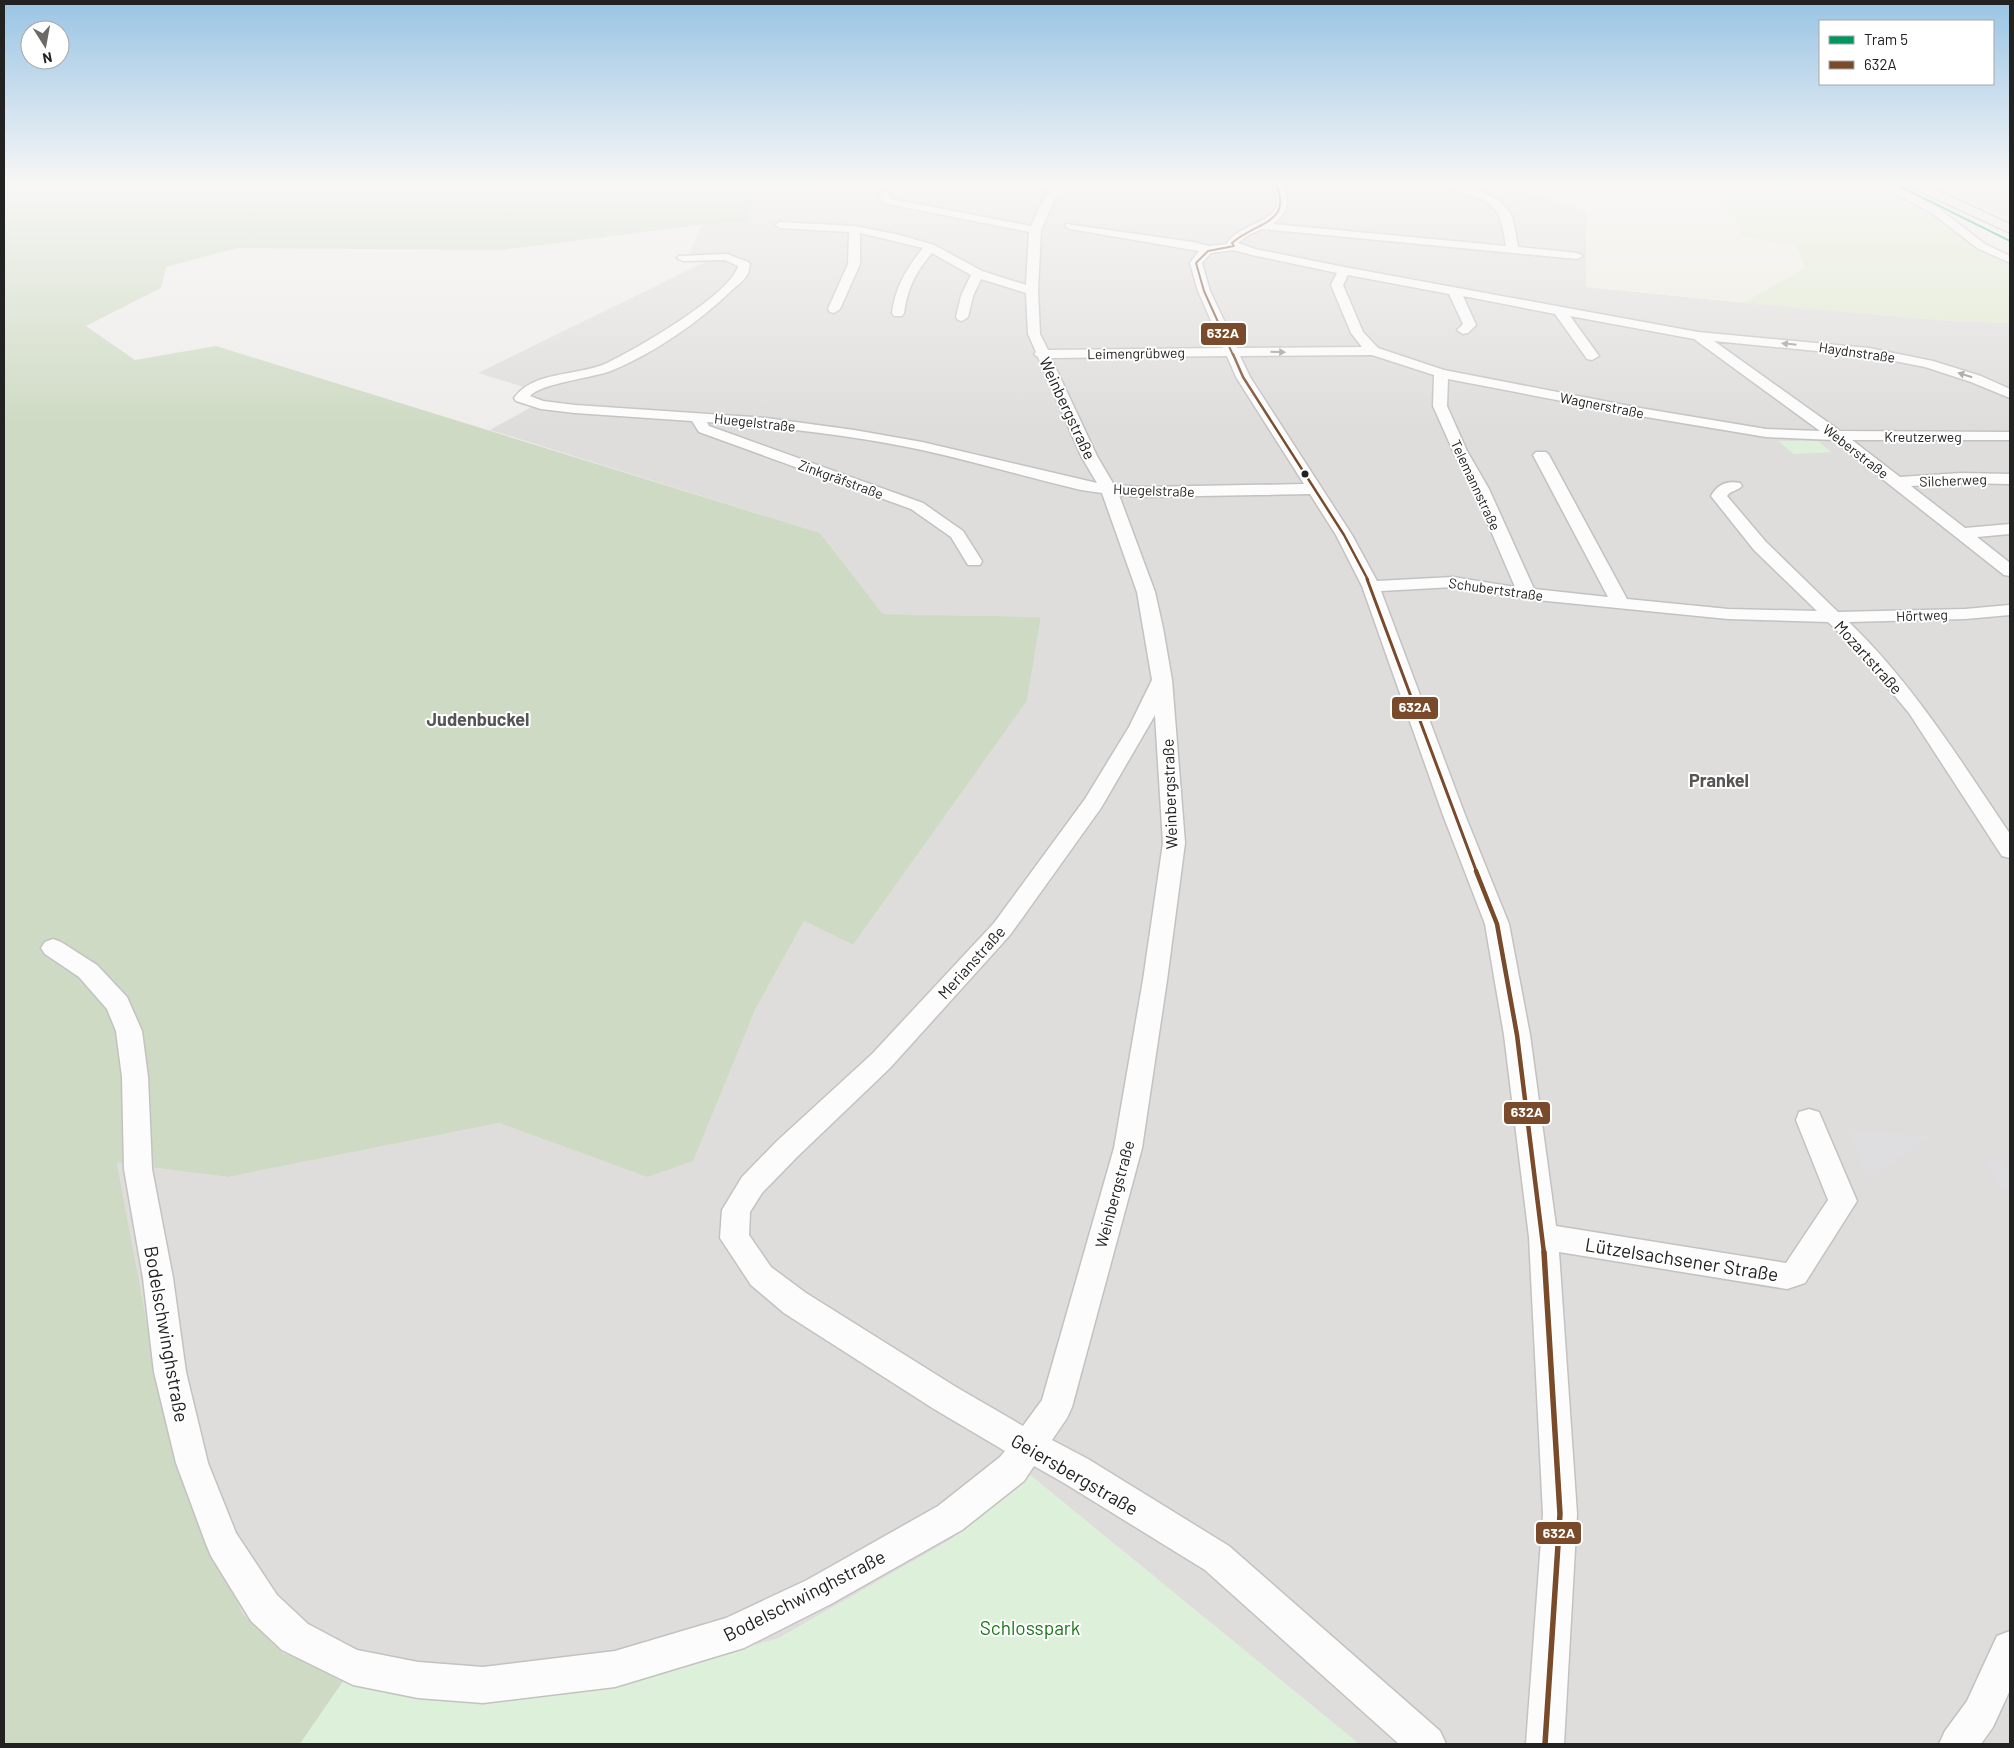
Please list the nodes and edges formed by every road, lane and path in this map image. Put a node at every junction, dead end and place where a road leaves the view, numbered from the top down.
1 (743, 264) edge
2 (854, 264) edge
3 (917, 264) edge
4 (959, 264) edge
5 (1034, 264) edge
6 (1196, 264) edge
7 (1308, 264) edge
8 (1344, 271) junction
9 (978, 274) junction
10 (1032, 290) junction
11 (1454, 291) junction
12 (834, 309) dead end
13 (1559, 310) junction
14 (898, 313) dead end
15 (962, 317) dead end
16 (1464, 330) dead end
17 (1698, 336) junction
18 (1230, 351) junction
19 (1373, 351) junction
20 (1042, 354) junction
21 (1592, 356) dead end
22 (1441, 373) junction
23 (2010, 394) edge
24 (696, 416) junction
25 (1836, 435) junction
26 (2010, 436) edge
27 (1541, 455) dead end
28 (2010, 479) edge
29 (1896, 482) junction
30 (1734, 486) dead end
31 (1109, 489) junction
32 (1315, 489) junction
33 (2010, 529) edge
34 (1962, 532) junction
35 (974, 561) dead end
36 (2010, 571) edge
37 (1371, 586) junction
38 (1527, 594) junction
39 (1621, 604) junction
40 (2010, 610) edge
41 (1834, 617) junction
42 (1162, 680) junction
43 (2010, 851) edge
44 (53, 948) dead end
45 (1809, 1120) dead end
46 (736, 1210) joint
47 (1543, 1237) junction
48 (1028, 1446) junction
49 (2010, 1649) edge
50 (1427, 1744) edge
51 (1545, 1744) edge
52 (1958, 1744) edge

1 - 24 street, Huegelstraße
2 - 12 street
3 - 14 street
4 - 9 street
5 - 10 street, Weinbergstraße
6 - 18 street
7 - 8 street, Haydnstraße
8 - 11 street, Haydnstraße
8 - 19 street
9 - 10 street
9 - 15 street
10 - 20 street, Weinbergstraße
11 - 13 street, Haydnstraße
11 - 16 street
13 - 17 street, Haydnstraße
13 - 21 street
23 -> 17 street, Haydnstraße
17 - 25 street, Weberstraße
18 -> 19 street, Wagnerstraße
18 - 20 street, Leimengrübweg
18 - 32 street
19 - 22 street, Wagnerstraße
20 - 31 street, Weinbergstraße
22 - 25 street, Wagnerstraße
22 - 38 street, Telemannstraße
24 - 31 street, Huegelstraße
24 - 35 street, Zinkgräfstraße
25 - 26 street, Kreutzerweg
25 - 29 street, Weberstraße
27 - 39 street
28 - 29 street, Silcherweg
29 - 34 street, Weberstraße
30 - 41 street, Mozartstraße
31 - 32 street, Huegelstraße
31 - 42 street, Weinbergstraße
32 - 37 street
33 - 34 street
34 - 36 street, Weberstraße
37 - 38 street, Schubertstraße
37 - 47 street
38 - 39 street, Schubertstraße
39 - 41 street, Schubertstraße
40 - 41 street, Hörtweg
41 - 43 street, Mozartstraße
42 - 46 street, Merianstraße
42 - 48 street, Weinbergstraße
44 - 48 street, Bodelschwinghstraße
45 - 47 street, Lützelsachsener Straße
46 - 48 street, Geiersbergstraße
47 - 51 street
48 - 50 street, Geiersbergstraße
49 - 52 street

